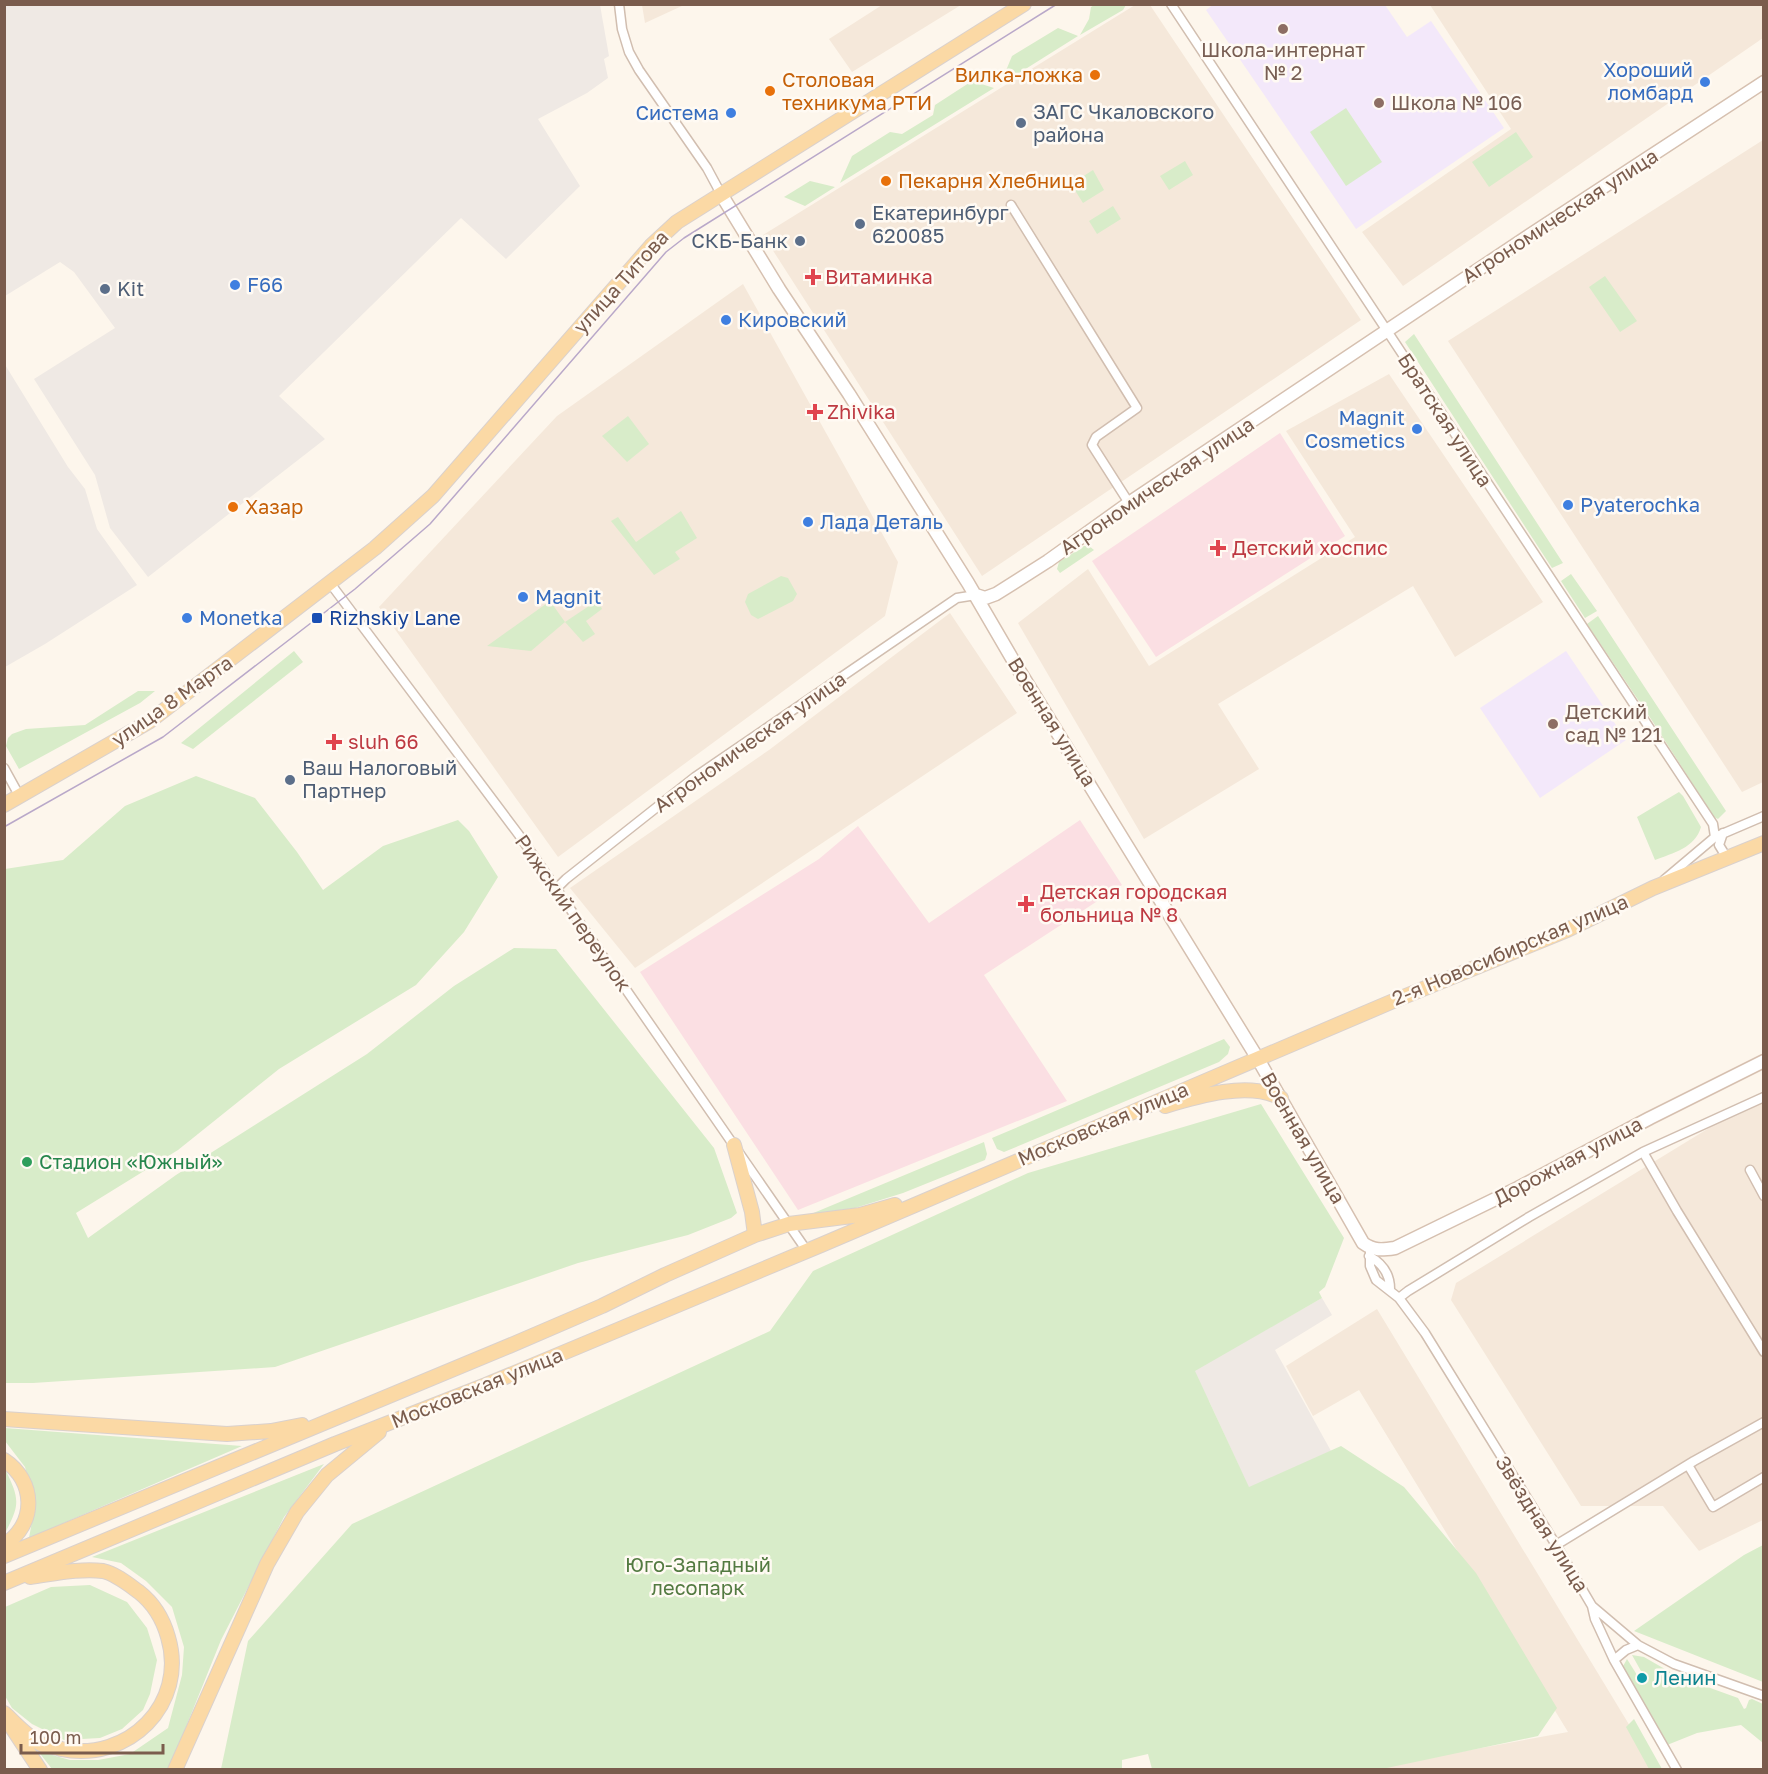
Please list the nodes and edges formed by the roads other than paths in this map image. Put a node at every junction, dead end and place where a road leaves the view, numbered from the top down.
1 (619, 4) edge
2 (1024, 4) edge
3 (1171, 4) edge
4 (1764, 82) edge
5 (721, 194) junction
6 (1011, 206) dead end
7 (1387, 331) junction
8 (1129, 503) junction
9 (330, 583) junction
10 (976, 595) junction
11 (4, 768) edge
12 (20, 796) junction
13 (4, 806) edge
14 (1764, 816) edge
15 (1719, 835) junction
16 (1764, 843) edge
17 (1726, 858) junction
18 (1653, 888) junction
19 (556, 889) junction
20 (1258, 1059) junction
21 (1764, 1061) edge
22 (1764, 1097) edge
23 (1281, 1098) junction
24 (1143, 1108) junction
25 (734, 1145) junction
26 (1643, 1152) junction
27 (1750, 1170) dead end
28 (949, 1190) junction
29 (1764, 1196) edge
30 (789, 1224) junction
31 (755, 1235) junction
32 (807, 1251) junction
33 (1370, 1252) junction
34 (1386, 1272) joint
35 (1376, 1280) joint
36 (1390, 1289) junction
37 (1399, 1299) junction
38 (1764, 1331) edge
39 (1754, 1337) junction
40 (1764, 1352) edge
41 (4, 1419) edge
42 (330, 1420) junction
43 (1764, 1422) edge
44 (390, 1424) junction
45 (4, 1460) edge
46 (1688, 1465) junction
47 (1764, 1477) edge
48 (4, 1545) edge
49 (1556, 1545) junction
50 (4, 1556) edge
51 (9, 1581) edge
52 (1592, 1606) junction
53 (1638, 1645) junction
54 (1614, 1659) junction
55 (1764, 1696) edge
56 (4, 1714) edge
57 (40, 1770) edge
58 (175, 1770) edge
59 (1677, 1770) edge

1 - 5 street
2 - 5 main road, улица Титова
3 - 7 street, Братская улица
4 - 7 street, Агрономическая улица
5 - 9 main road, улица Титова
5 - 10 street, Военная улица
6 - 8 street
7 - 8 street, Агрономическая улица
7 - 15 street, Братская улица
8 - 10 street, Агрономическая улица
9 - 12 main road, улица 8 Марта
9 - 19 street, Рижский переулок
10 - 19 street, Агрономическая улица
10 - 20 street, Военная улица
11 - 12 street
12 - 13 main road, улица 8 Марта
14 - 15 street
15 - 17 street, Братская улица
15 - 18 street
16 - 17 main road, 2-я Новосибирская улица
17 - 18 main road, 2-я Новосибирская улица
18 - 20 main road, 2-я Новосибирская улица
19 - 25 street, Рижский переулок
20 - 23 street, Военная улица
20 - 24 main road, Московская улица
21 - 33 street, Дорожная улица
22 - 26 street
23 - 24 main road
23 - 33 street, Военная улица
24 - 28 main road, Московская улица
25 - 30 street, Рижский переулок
25 - 31 main road
26 - 37 street
26 - 39 street
27 - 29 street
28 - 30 main road, Московская улица
28 - 32 main road, Московская улица
30 - 31 main road, Московская улица
30 - 32 street, Рижский переулок
31 - 42 main road, Московская улица
32 - 44 main road, Московская улица
33 - 34 street, Военная улица
33 - 35 street, Военная улица
34 - 36 street, Звёздная улица
35 - 36 street, Звёздная улица
36 - 37 street, Звёздная улица
37 - 49 street, Звёздная улица
38 - 39 street
39 - 40 street
41 - 42 main road
42 - 50 main road, Московская улица
43 - 46 street
44 - 51 main road, Московская улица
44 - 58 main road
45 - 48 main road
46 - 47 street
46 - 49 street
49 - 52 street, Звёздная улица
51 - 56 main road
52 - 53 street
52 - 54 street, Звёздная улица
53 - 54 street
53 - 55 street
54 - 59 street, Звёздная улица
56 - 57 main road

